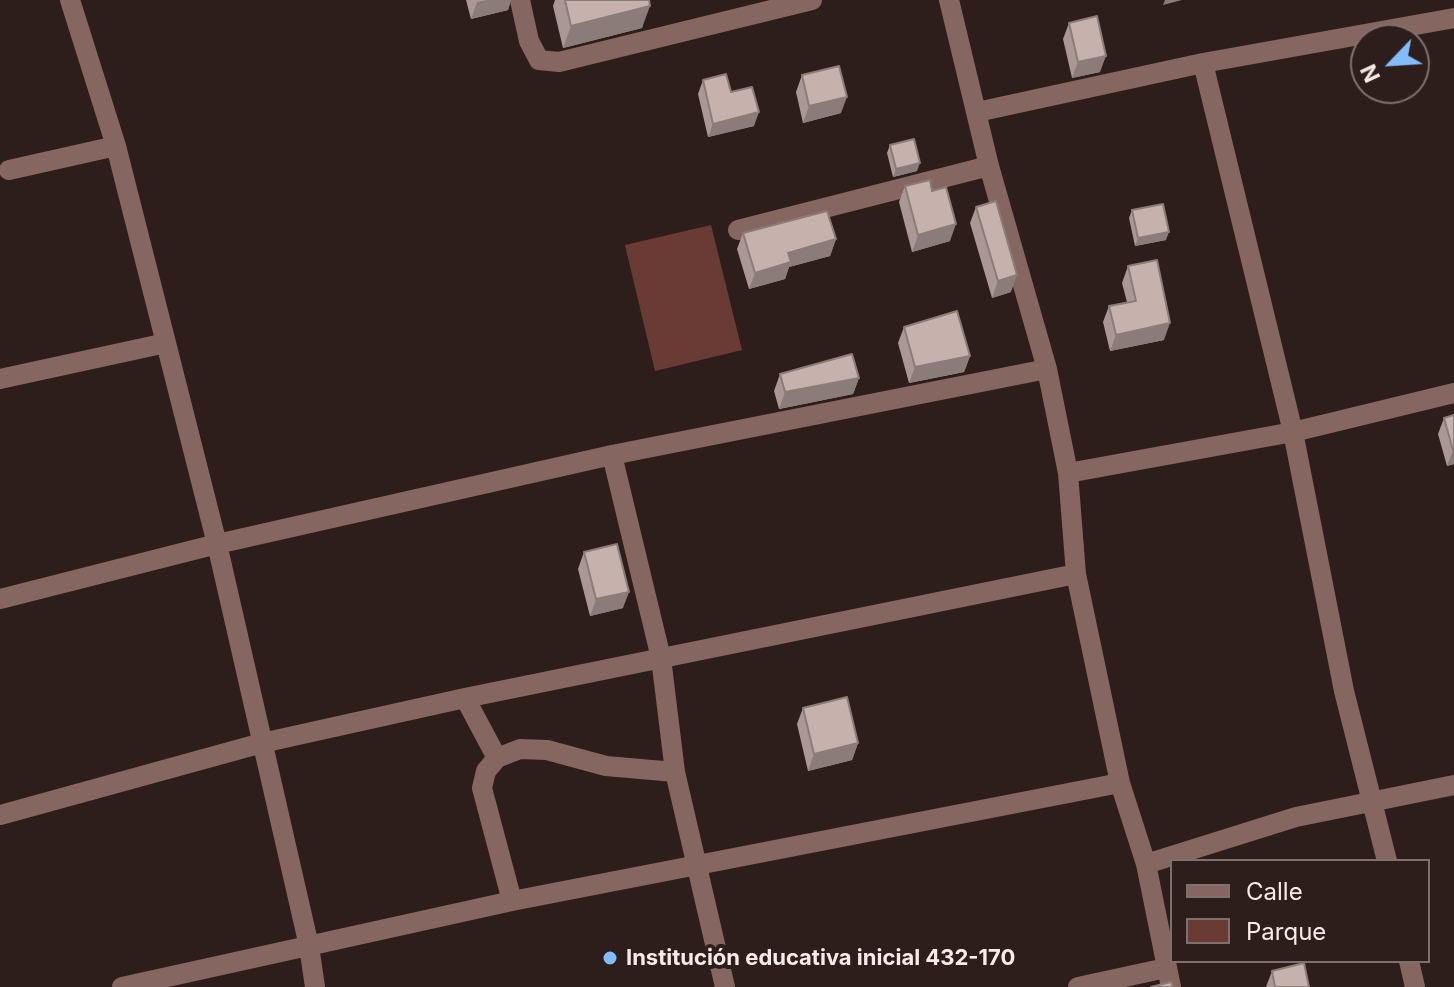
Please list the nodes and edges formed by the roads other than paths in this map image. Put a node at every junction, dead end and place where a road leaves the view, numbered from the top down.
1 (70, 0) edge
2 (520, 0) edge
3 (812, 0) edge
4 (949, 0) edge
5 (1451, 0) edge
6 (1454, 11) edge
7 (1454, 18) edge
8 (1203, 63) junction
9 (977, 112) junction
10 (116, 146) junction
11 (989, 166) junction
12 (9, 170) dead end
13 (738, 230) dead end
14 (166, 343) junction
15 (1047, 369) junction
16 (0, 379) edge
17 (1454, 393) edge
18 (1293, 432) junction
19 (612, 455) junction
20 (1068, 473) junction
21 (217, 544) junction
22 (1076, 574) junction
23 (0, 599) edge
24 (661, 658) junction
25 (465, 698) junction
26 (262, 743) junction
27 (497, 758) junction
28 (675, 772) junction
29 (1120, 783) junction
30 (1454, 785) edge
31 (1374, 801) junction
32 (0, 815) edge
33 (1387, 859) edge
34 (1146, 864) junction
35 (695, 865) junction
36 (512, 901) junction
37 (309, 946) junction
38 (1409, 963) edge
39 (1168, 978) edge
40 (122, 987) edge
41 (315, 987) edge
42 (725, 987) edge
43 (1078, 987) edge
44 (1415, 987) edge

1 - 10 street
2 - 3 street
4 - 9 street
5 - 6 street
7 - 8 street
8 - 9 street
8 - 18 street
9 - 11 street
10 - 12 street
10 - 14 street
11 - 13 street
11 - 15 street
14 - 16 street
14 - 21 street
15 - 19 street
15 - 20 street
17 - 18 street
18 - 20 street
18 - 31 street
19 - 21 street
19 - 24 street
20 - 22 street
21 - 23 street
21 - 26 street
22 - 24 street
22 - 29 street
24 - 25 street
24 - 28 street
25 - 26 street
25 - 27 street
26 - 32 street
26 - 37 street
27 - 28 street
27 - 36 street
28 - 35 street
29 - 34 street
29 - 35 street
30 - 31 street
31 - 33 street
31 - 34 street
34 - 39 street
35 - 36 street
35 - 42 street
36 - 37 street
37 - 40 street
37 - 41 street
38 - 44 street
39 - 43 street

